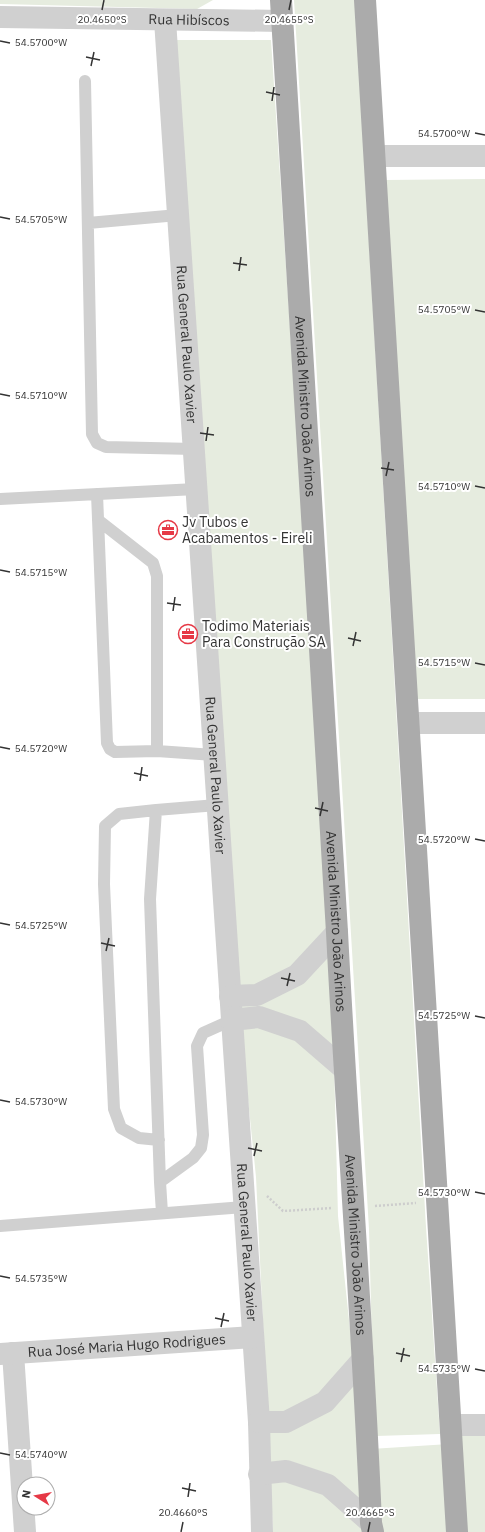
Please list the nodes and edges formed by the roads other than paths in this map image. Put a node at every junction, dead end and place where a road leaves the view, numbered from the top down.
1 (281, 0) edge
2 (365, 0) edge
3 (0, 17) edge
4 (165, 20) junction
5 (282, 22) junction
6 (85, 81) dead end
7 (375, 156) junction
8 (485, 156) edge
9 (178, 215) junction
10 (88, 223) junction
11 (194, 449) junction
12 (196, 489) junction
13 (97, 494) junction
14 (0, 499) edge
15 (98, 520) junction
16 (409, 723) junction
17 (485, 723) edge
18 (157, 750) junction
19 (214, 755) junction
20 (217, 805) junction
21 (156, 810) junction
22 (337, 932) junction
23 (230, 996) junction
24 (232, 1020) junction
25 (344, 1069) junction
26 (159, 1140) junction
27 (160, 1182) junction
28 (244, 1207) junction
29 (162, 1213) junction
30 (0, 1226) edge
31 (253, 1337) junction
32 (7, 1354) edge
33 (363, 1359) junction
34 (259, 1422) junction
35 (451, 1425) junction
36 (485, 1425) edge
37 (259, 1474) junction
38 (372, 1528) edge
39 (25, 1532) edge
40 (262, 1532) edge
41 (457, 1532) edge

1 - 5 main road, Avenida Ministro João Arinos
2 - 7 main road
3 - 4 street, Rua Hibíscos
4 - 5 street, Rua Hibíscos
4 - 9 street, Rua General Paulo Xavier
5 - 22 main road, Avenida Ministro João Arinos
6 - 10 lane
7 - 8 street
7 - 16 main road
9 - 10 lane
9 - 11 street, Rua General Paulo Xavier
10 - 11 lane
11 - 12 street, Rua General Paulo Xavier
12 - 13 lane
12 - 19 street, Rua General Paulo Xavier
13 - 14 lane
13 - 15 lane
15 - 18 lane
15 - 18 lane
16 - 17 street
16 - 35 main road
18 - 19 lane
19 - 20 street, Rua General Paulo Xavier
20 - 21 lane
20 - 23 street, Rua General Paulo Xavier
21 - 26 lane
21 - 26 lane
22 - 23 street
22 - 25 main road, Avenida Ministro João Arinos
23 - 24 street, Rua General Paulo Xavier
24 - 25 street
24 - 27 lane
24 - 28 street, Rua General Paulo Xavier
25 - 33 main road, Avenida Ministro João Arinos
26 - 27 lane
27 - 29 lane
28 - 29 lane
28 - 31 street, Rua General Paulo Xavier
29 - 30 lane
31 - 32 street, Rua José Maria Hugo Rodrigues
31 - 34 street, Rua General Paulo Xavier
32 - 39 street
33 - 34 street
33 - 38 main road, Avenida Ministro João Arinos
34 - 37 street, Rua General Paulo Xavier
35 - 36 street
35 - 41 main road
37 - 38 street
37 - 40 street, Rua General Paulo Xavier

